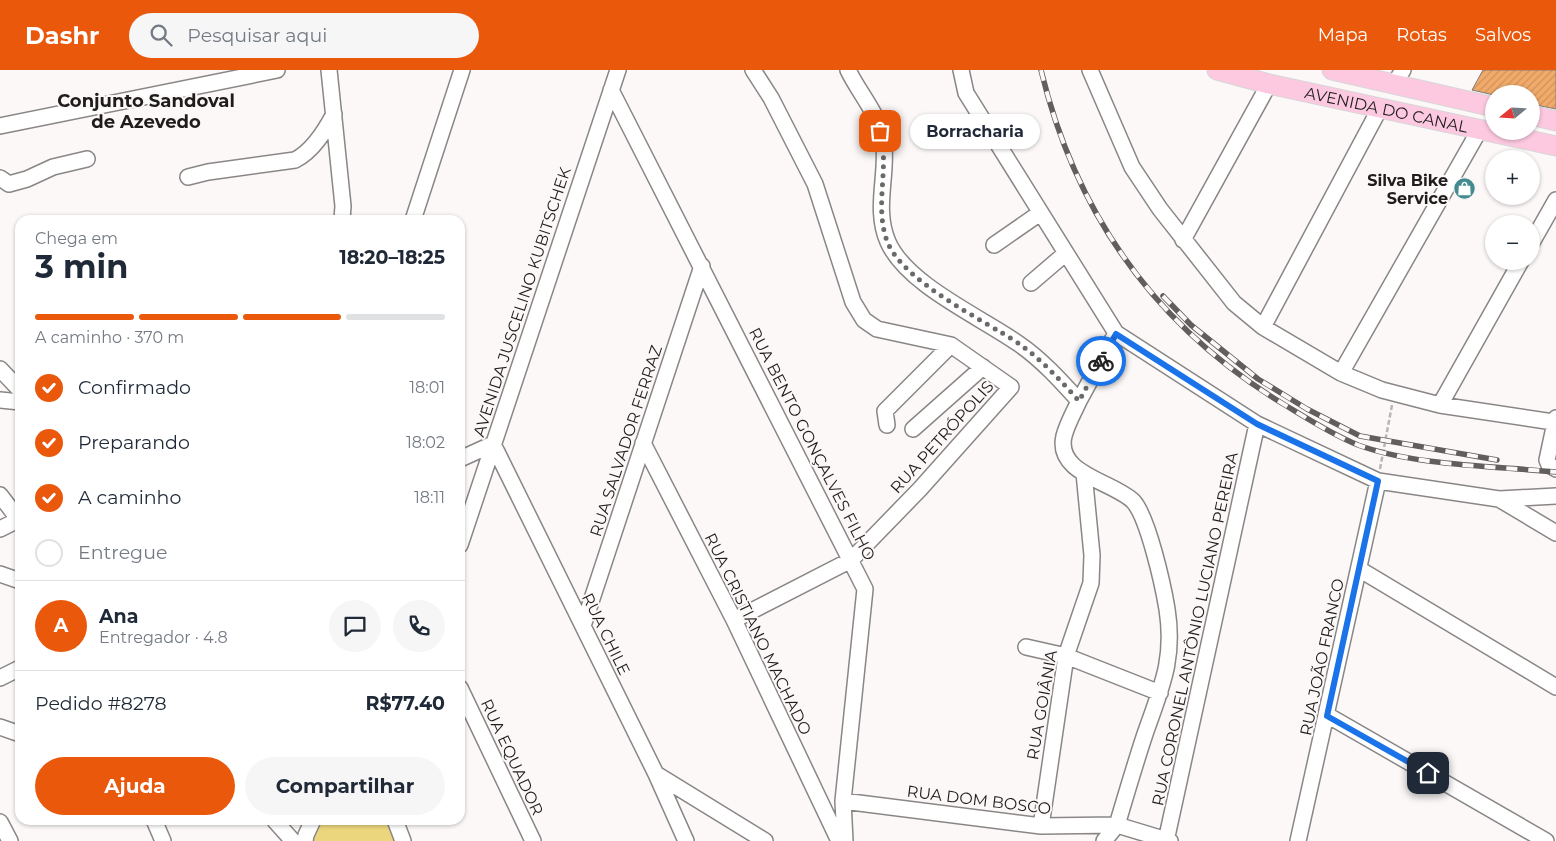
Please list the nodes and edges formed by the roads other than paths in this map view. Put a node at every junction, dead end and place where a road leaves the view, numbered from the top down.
1 (277, 70) edge
2 (329, 70) edge
3 (462, 70) edge
4 (618, 70) edge
5 (752, 70) edge
6 (848, 70) edge
7 (961, 70) edge
8 (1090, 70) edge
9 (1217, 70) edge
10 (1332, 70) edge
11 (1398, 77) edge
12 (1269, 84) junction
13 (612, 90) junction
14 (1485, 104) edge
15 (1380, 108) junction
16 (334, 114) junction
17 (1540, 117) edge
18 (1556, 121) edge
19 (0, 126) edge
20 (1480, 129) junction
21 (1556, 146) edge
22 (87, 159) dead end
23 (188, 177) dead end
24 (0, 178) edge
25 (1556, 200) edge
26 (1040, 213) junction
27 (341, 215) edge
28 (415, 215) edge
29 (1540, 228) edge
30 (1183, 240) junction
31 (994, 245) dead end
32 (1066, 253) junction
33 (702, 266) junction
34 (1516, 270) edge
35 (1031, 283) dead end
36 (1263, 327) junction
37 (1116, 334) junction
38 (951, 345) junction
39 (984, 367) junction
40 (0, 369) edge
41 (1341, 373) junction
42 (15, 385) edge
43 (0, 400) edge
44 (1079, 401) junction
45 (15, 402) edge
46 (1440, 405) junction
47 (1555, 420) edge
48 (1257, 424) junction
49 (887, 425) dead end
50 (913, 429) dead end
51 (643, 443) junction
52 (493, 444) junction
53 (465, 457) edge
54 (1551, 464) edge
55 (1084, 473) junction
56 (1378, 481) junction
57 (0, 495) edge
58 (1556, 496) edge
59 (1499, 499) junction
60 (15, 513) edge
61 (15, 522) edge
62 (0, 529) edge
63 (465, 531) edge
64 (1556, 533) edge
65 (851, 560) junction
66 (1359, 569) junction
67 (0, 574) edge
68 (15, 579) edge
69 (734, 620) junction
70 (583, 626) junction
71 (1026, 647) dead end
72 (1066, 656) junction
73 (15, 670) edge
74 (0, 678) edge
75 (1556, 687) edge
76 (1160, 693) junction
77 (465, 698) edge
78 (1327, 716) junction
79 (0, 727) edge
80 (15, 732) edge
81 (656, 774) junction
82 (843, 801) junction
83 (0, 822) edge
84 (156, 825) edge
85 (279, 825) edge
86 (310, 825) edge
87 (397, 825) edge
88 (1117, 825) junction
89 (1041, 826) junction
90 (1556, 836) edge
91 (1168, 840) edge
92 (10, 841) edge
93 (164, 841) edge
94 (293, 841) edge
95 (305, 841) edge
96 (403, 841) edge
97 (533, 841) edge
98 (686, 841) edge
99 (765, 841) edge
100 (838, 841) edge
101 (845, 841) edge
102 (1104, 841) edge
103 (1298, 841) edge
104 (1546, 841) edge
105 (1552, 841) edge

1 - 19 street
2 - 16 street
3 - 28 street
4 - 13 street, AVENIDA JUSCELINO KUBITSCHEK
5 - 38 street, RUA PETRÓPOLIS
6 - 44 street
7 - 26 street
8 - 30 street
9 - 12 main road, AVENIDA DO CANAL
10 - 11 main road, AVENIDA DO CANAL
11 - 14 main road, AVENIDA DO CANAL
12 - 15 main road, AVENIDA DO CANAL
12 - 30 street
13 - 33 street, RUA BENTO GONÇALVES FILHO
13 - 52 street, AVENIDA JUSCELINO KUBITSCHEK
15 - 20 main road, AVENIDA DO CANAL
15 - 36 street
16 - 23 street
16 - 27 street
17 - 18 main road
20 - 21 main road, AVENIDA DO CANAL
20 - 41 street
22 - 24 street
25 - 29 street
26 - 31 street
26 - 32 street
30 - 36 street
32 - 35 street
32 - 37 street
33 - 51 street, RUA SALVADOR FERRAZ
33 - 65 street, RUA BENTO GONÇALVES FILHO
34 - 46 street
36 - 41 street
37 - 44 street
37 - 48 street
38 - 39 street, RUA PETRÓPOLIS
38 - 49 street
39 - 50 street
39 - 65 street, RUA PETRÓPOLIS
40 - 42 street
41 - 46 street
43 - 45 street
44 - 55 street
46 - 47 street
47 - 54 street
48 - 56 street
48 - 91 street, RUA CORONEL ANTÔNIO LUCIANO PEREIRA
51 - 69 street, RUA CRISTIANO MACHADO
51 - 70 street, RUA SALVADOR FERRAZ
52 - 53 street
52 - 63 street, AVENIDA JUSCELINO KUBITSCHEK
52 - 70 street, RUA CHILE
55 - 72 street, RUA GOIÂNIA
55 - 76 street
56 - 59 street
56 - 66 street, RUA JOÃO FRANCO
57 - 60 street
58 - 59 street
59 - 64 street
61 - 62 street
65 - 69 street, RUA PETRÓPOLIS
65 - 82 street, RUA BENTO GONÇALVES FILHO
66 - 75 street
66 - 78 street, RUA JOÃO FRANCO
67 - 68 street
69 - 100 street, RUA CRISTIANO MACHADO
70 - 81 street, RUA CHILE
71 - 72 street
72 - 76 street
72 - 89 street, RUA GOIÂNIA
73 - 74 street
76 - 88 street
77 - 97 street, RUA EQUADOR
78 - 103 street, RUA JOÃO FRANCO
78 - 104 street
79 - 80 street
81 - 98 street, RUA CHILE
81 - 99 street
82 - 89 street, RUA DOM BOSCO
82 - 101 street, RUA BENTO GONÇALVES FILHO
83 - 92 street
84 - 93 street
85 - 94 street
86 - 95 street
87 - 96 street
88 - 89 street, RUA DOM BOSCO
88 - 91 street, RUA DOM BOSCO
88 - 102 street
90 - 105 street

